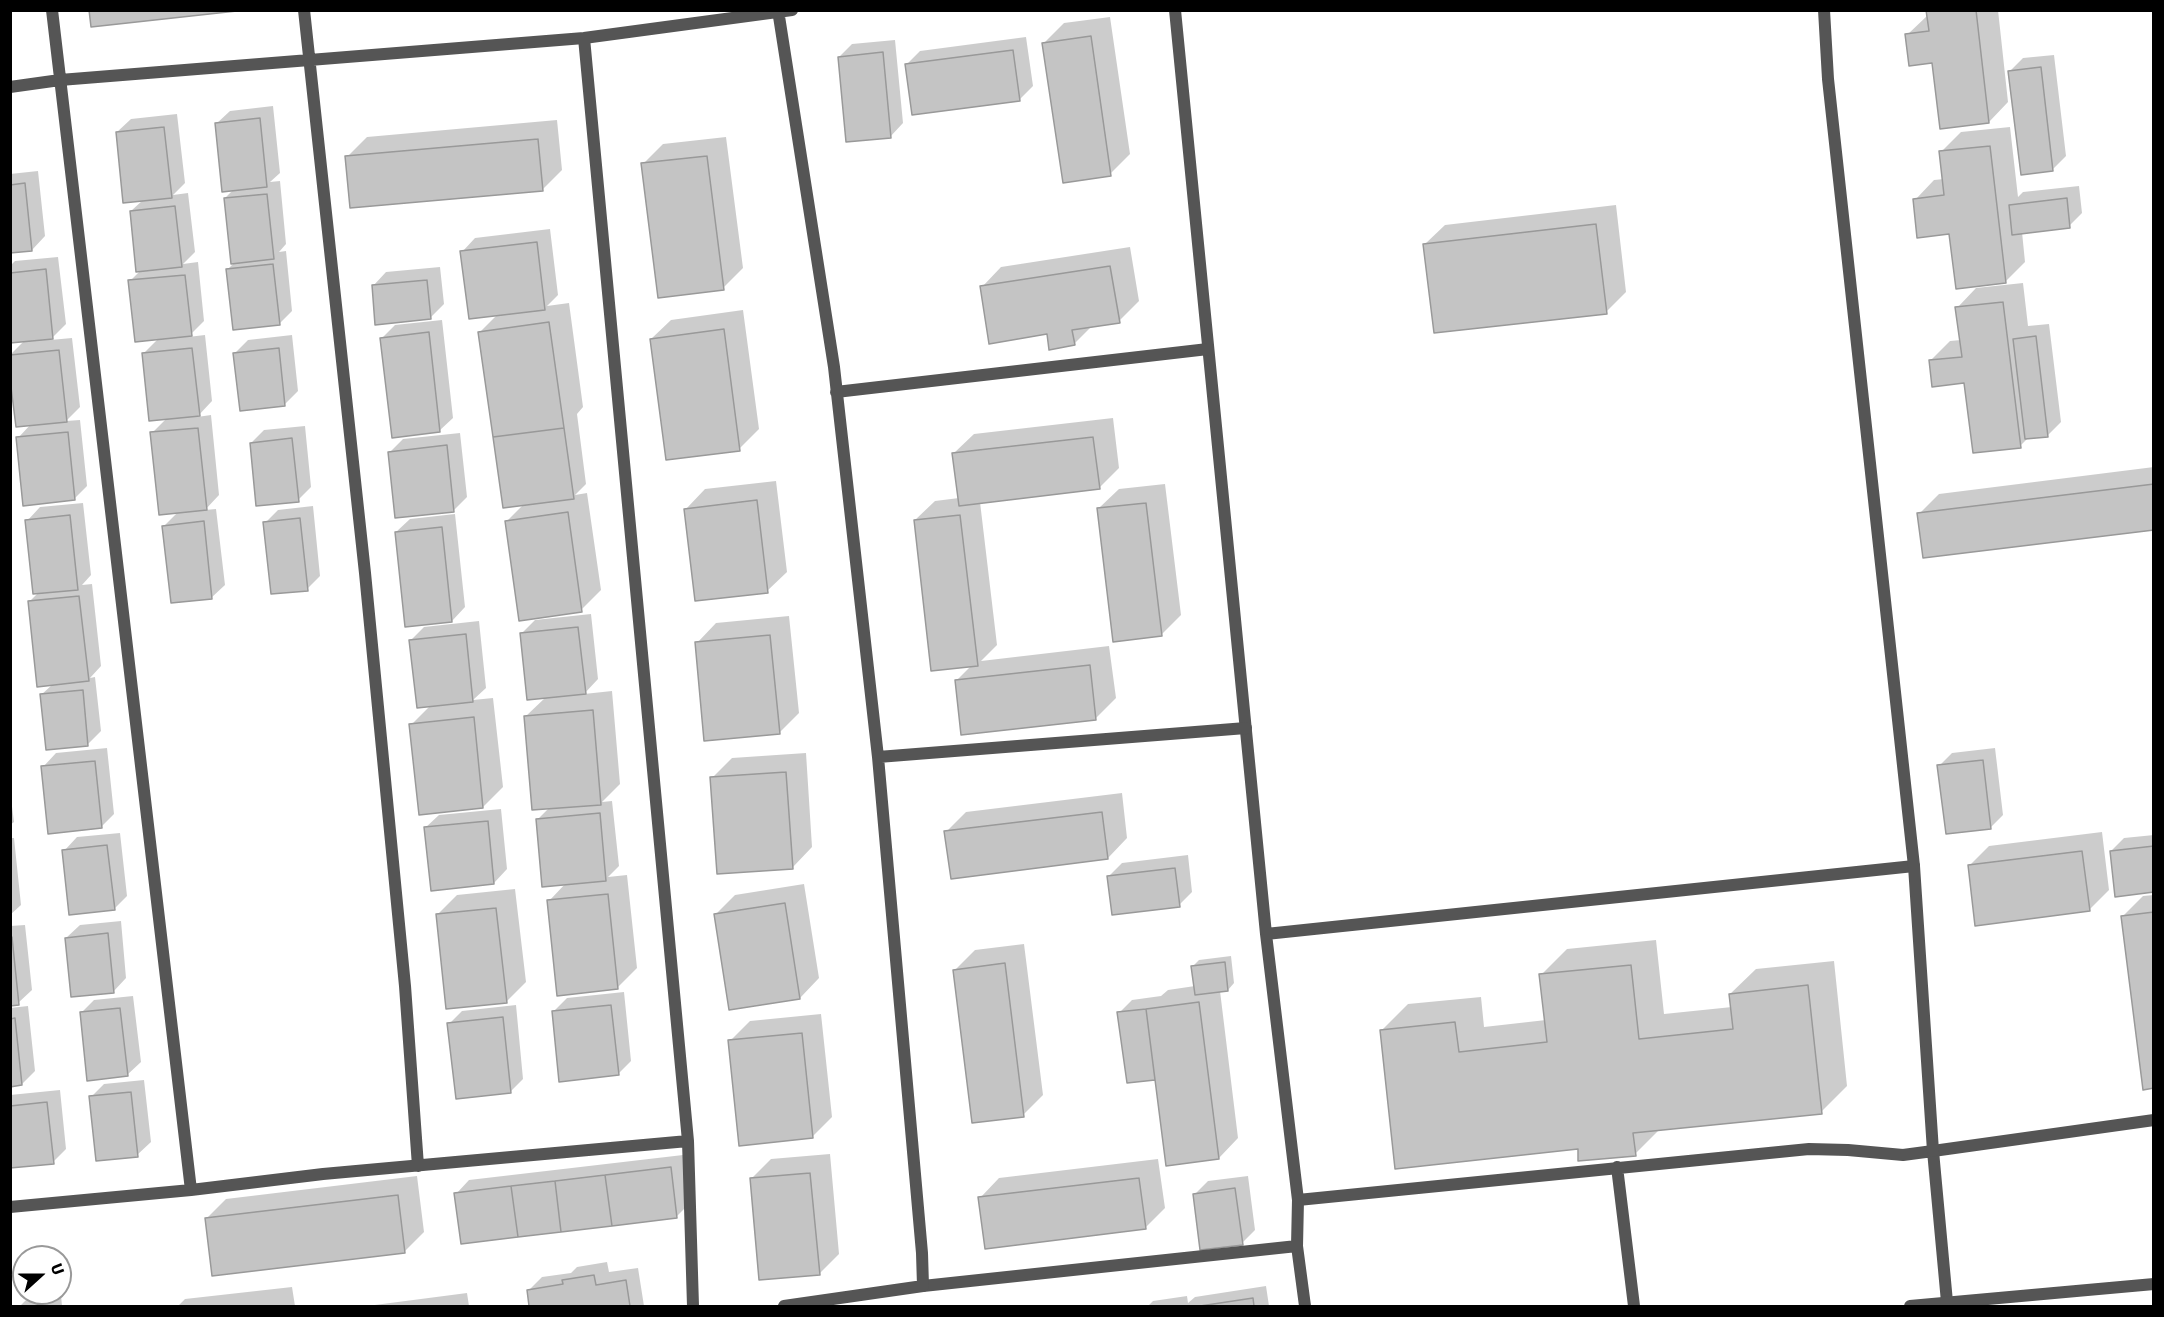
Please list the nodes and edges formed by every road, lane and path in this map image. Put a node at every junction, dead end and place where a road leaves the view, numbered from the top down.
1 (52, 10) edge
2 (304, 10) edge
3 (792, 10) edge
4 (1175, 10) edge
5 (1824, 10) edge
6 (778, 11) edge
7 (584, 38) junction
8 (308, 61) junction
9 (60, 80) junction
10 (10, 87) edge
11 (1208, 349) junction
12 (836, 392) junction
13 (1246, 728) junction
14 (878, 757) junction
15 (1914, 866) junction
16 (1266, 934) junction
17 (2154, 1120) edge
18 (688, 1141) junction
19 (1933, 1151) junction
20 (418, 1166) junction
21 (1617, 1167) junction
22 (191, 1190) junction
23 (1298, 1200) junction
24 (10, 1208) edge
25 (1297, 1246) junction
26 (2154, 1284) edge
27 (923, 1286) junction
28 (1947, 1302) junction
29 (693, 1306) edge
30 (784, 1306) edge
31 (1305, 1306) edge
32 (1634, 1306) edge
33 (1910, 1306) edge

1 - 9 street
2 - 8 street
3 - 6 street
4 - 11 street
5 - 15 street
6 - 7 street
6 - 12 street
7 - 8 street
7 - 18 street
8 - 9 street
8 - 20 street
9 - 10 street
9 - 22 street
11 - 12 street
11 - 13 street
12 - 14 street
13 - 14 street
13 - 16 street
14 - 27 street
15 - 16 street
15 - 19 street
16 - 23 street
17 - 19 street
18 - 20 street
18 - 29 street
19 - 21 street
19 - 28 street
20 - 22 street
21 - 23 street
21 - 32 street
22 - 24 street
23 - 25 street
25 - 27 street
25 - 31 street
26 - 28 street
27 - 30 street
28 - 33 street

